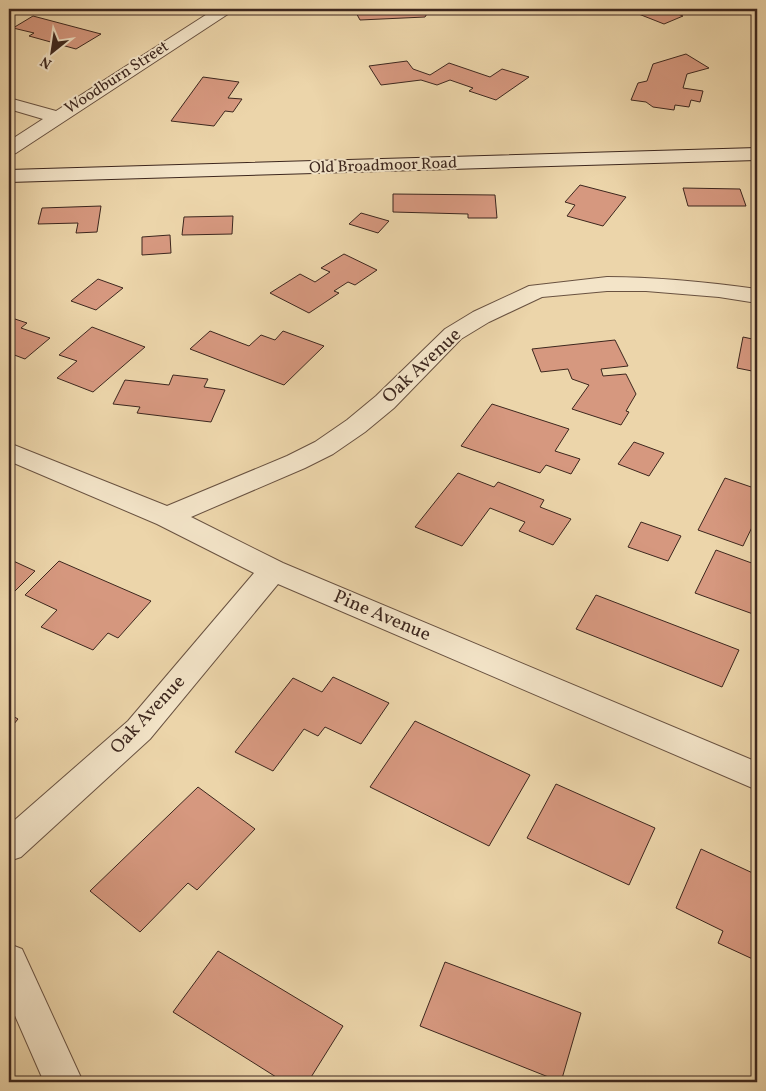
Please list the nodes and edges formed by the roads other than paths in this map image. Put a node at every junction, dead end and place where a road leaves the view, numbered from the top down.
1 (225, 9) edge
2 (9, 103) edge
3 (57, 117) junction
4 (9, 149) edge
5 (757, 154) edge
6 (9, 176) edge
7 (757, 296) edge
8 (9, 451) edge
9 (167, 517) junction
10 (273, 570) junction
11 (757, 776) edge
12 (9, 846) edge
13 (9, 960) edge
14 (64, 1082) edge

1 - 3 street, Woodburn Street
2 - 3 street
3 - 4 street, Woodburn Street
5 - 6 street, Old Broadmoor Road
7 - 9 street, Oak Avenue
8 - 9 street, Pine Avenue
9 - 10 street, Pine Avenue
10 - 11 street, Pine Avenue
10 - 12 street, Oak Avenue
13 - 14 street

